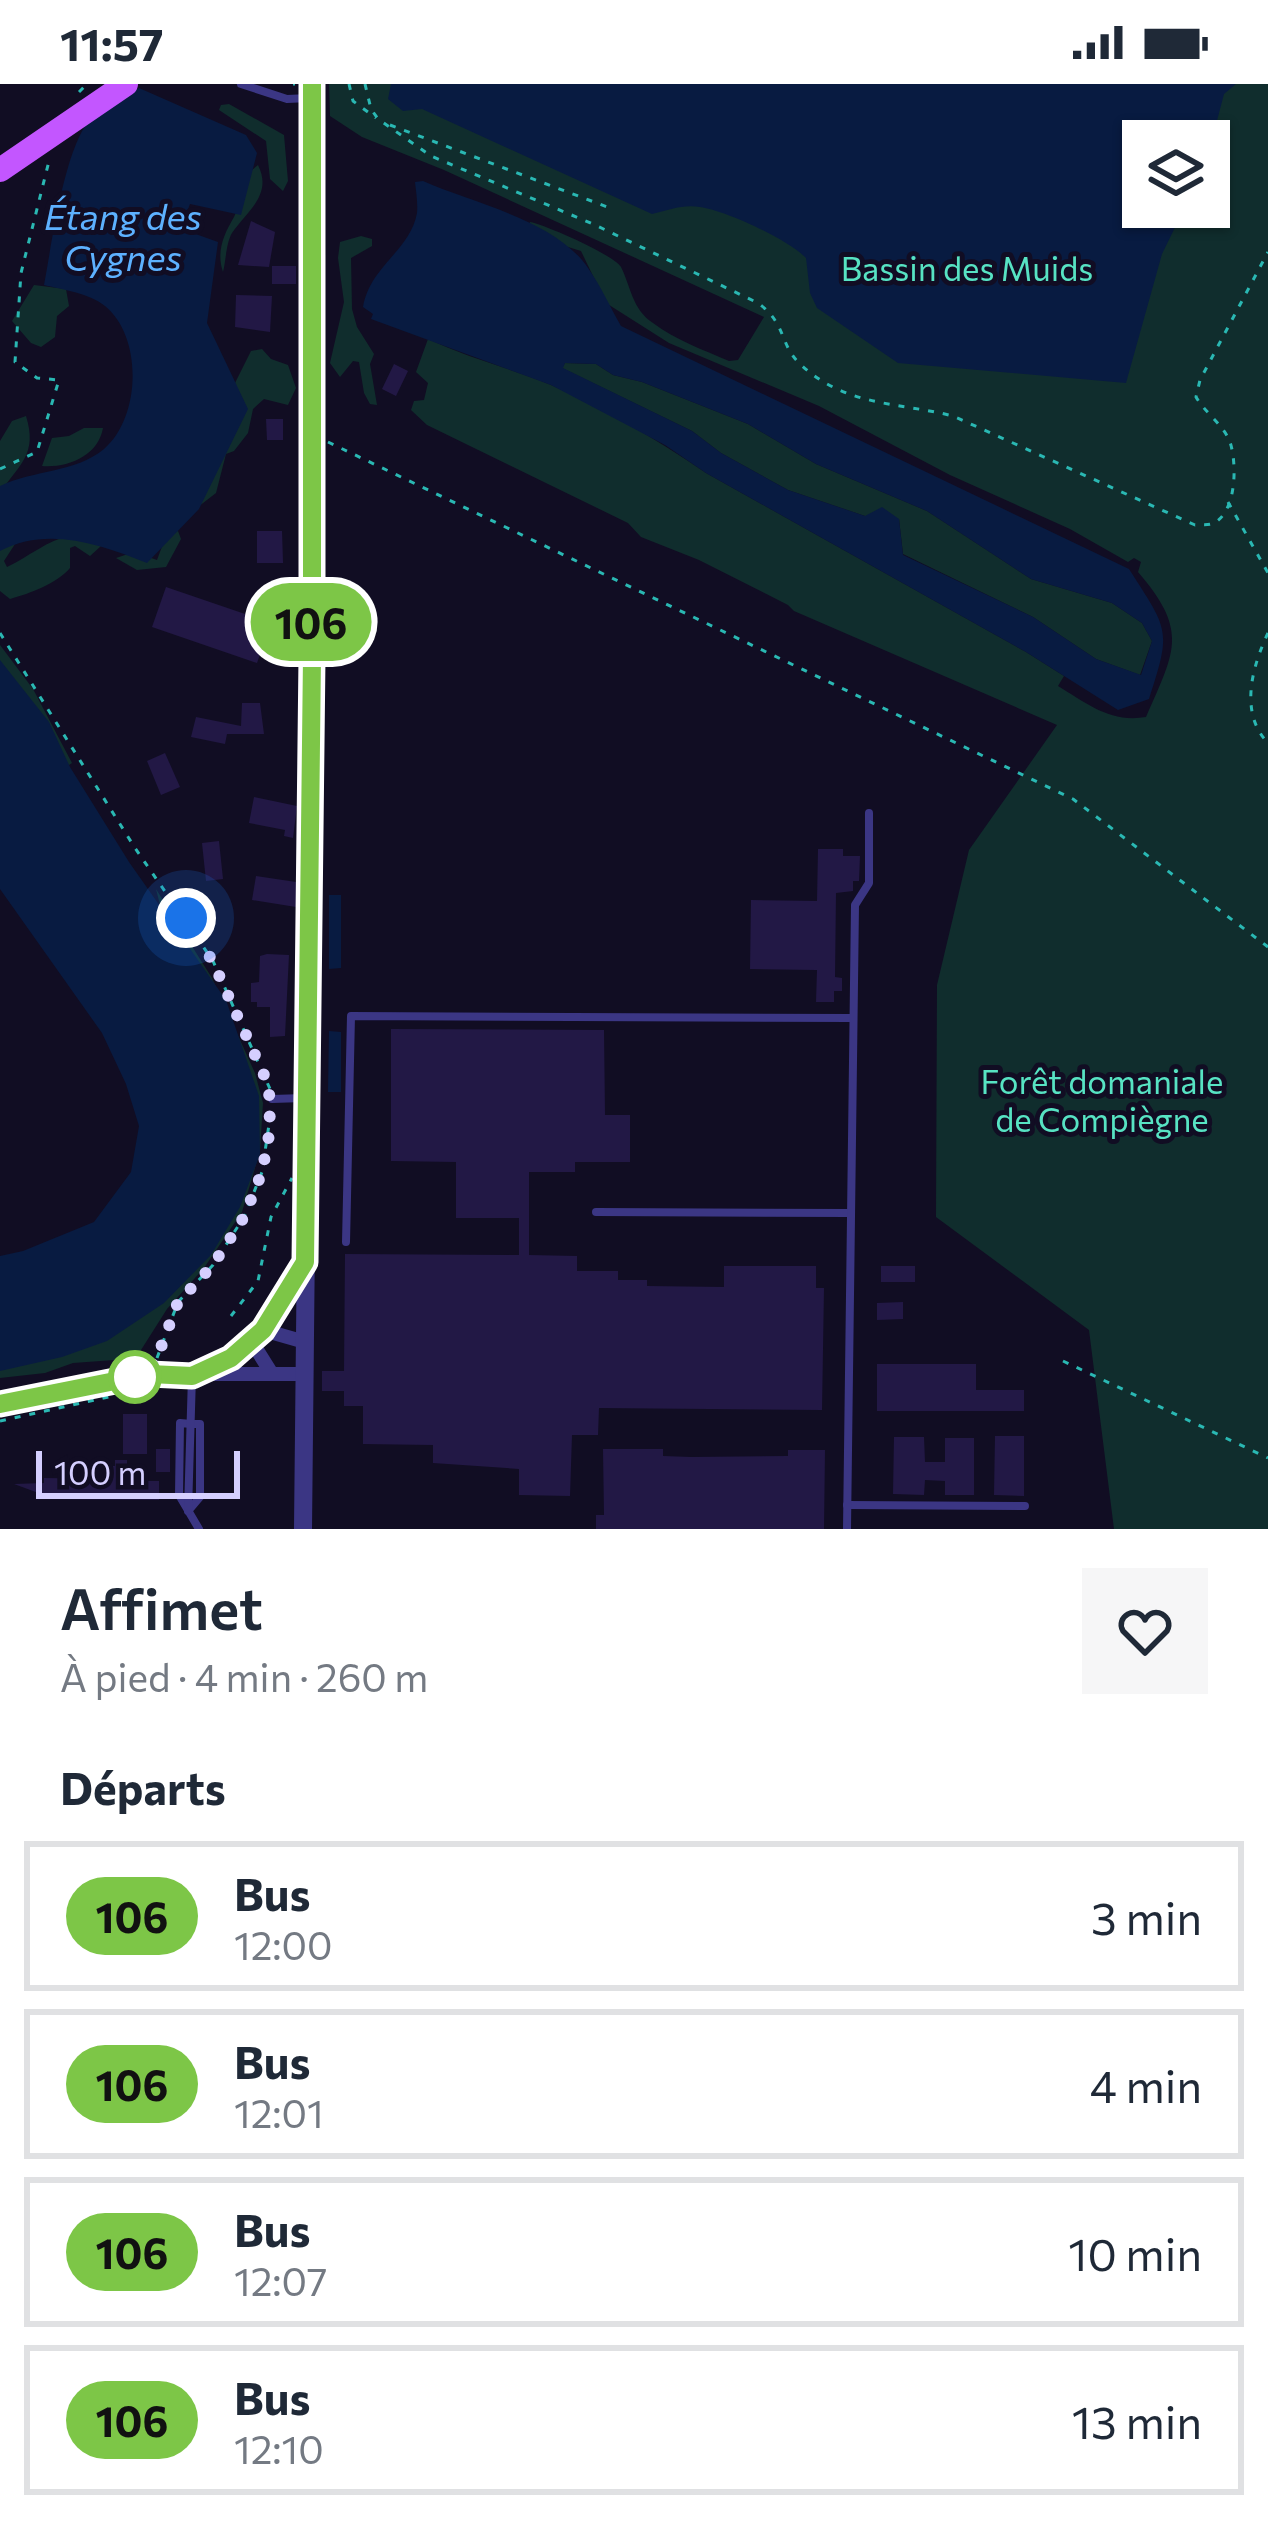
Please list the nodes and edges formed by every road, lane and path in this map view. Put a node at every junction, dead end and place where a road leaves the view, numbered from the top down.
1 (87, 84) edge
2 (126, 84) edge
3 (241, 84) edge
4 (350, 84) edge
5 (365, 84) edge
6 (312, 91) edge
7 (69, 105) dead end
8 (378, 119) junction
9 (53, 146) dead end
10 (0, 170) edge
11 (610, 208) dead end
12 (1268, 252) edge
13 (310, 434) junction
14 (0, 469) edge
15 (1228, 502) junction
16 (1268, 573) edge
17 (0, 633) edge
18 (1268, 633) edge
19 (1268, 743) edge
20 (869, 813) dead end
21 (1268, 947) edge
22 (852, 1018) junction
23 (305, 1097) junction
24 (272, 1099) junction
25 (305, 1163) junction
26 (596, 1212) dead end
27 (850, 1213) junction
28 (346, 1242) dead end
29 (305, 1262) junction
30 (231, 1316) dead end
31 (257, 1336) junction
32 (304, 1342) junction
33 (1064, 1361) dead end
34 (150, 1374) junction
35 (272, 1374) junction
36 (304, 1374) junction
37 (192, 1376) junction
38 (0, 1404) edge
39 (0, 1421) edge
40 (1268, 1458) edge
41 (847, 1505) junction
42 (1025, 1506) dead end
43 (199, 1529) edge
44 (304, 1529) edge
45 (847, 1529) edge

1 - 7 path
2 - 10 main road
3 - 6 lane
4 - 8 path
5 - 8 path
6 - 13 street
8 - 11 path
8 - 15 path
9 - 14 path
12 - 15 path
13 - 21 path
13 - 23 street
15 - 16 path
17 - 24 path
18 - 19 path
20 - 22 lane
22 - 27 lane
22 - 28 lane
23 - 24 lane
23 - 25 street
24 - 34 path
25 - 29 street
25 - 30 path
26 - 27 lane
27 - 41 lane
29 - 31 street
29 - 32 street
31 - 32 street
31 - 35 street
31 - 37 street
32 - 36 street
33 - 40 path
34 - 37 street
34 - 38 street
34 - 39 path
35 - 36 street
35 - 37 street
36 - 44 street
37 - 43 lane
41 - 42 lane
41 - 45 lane

